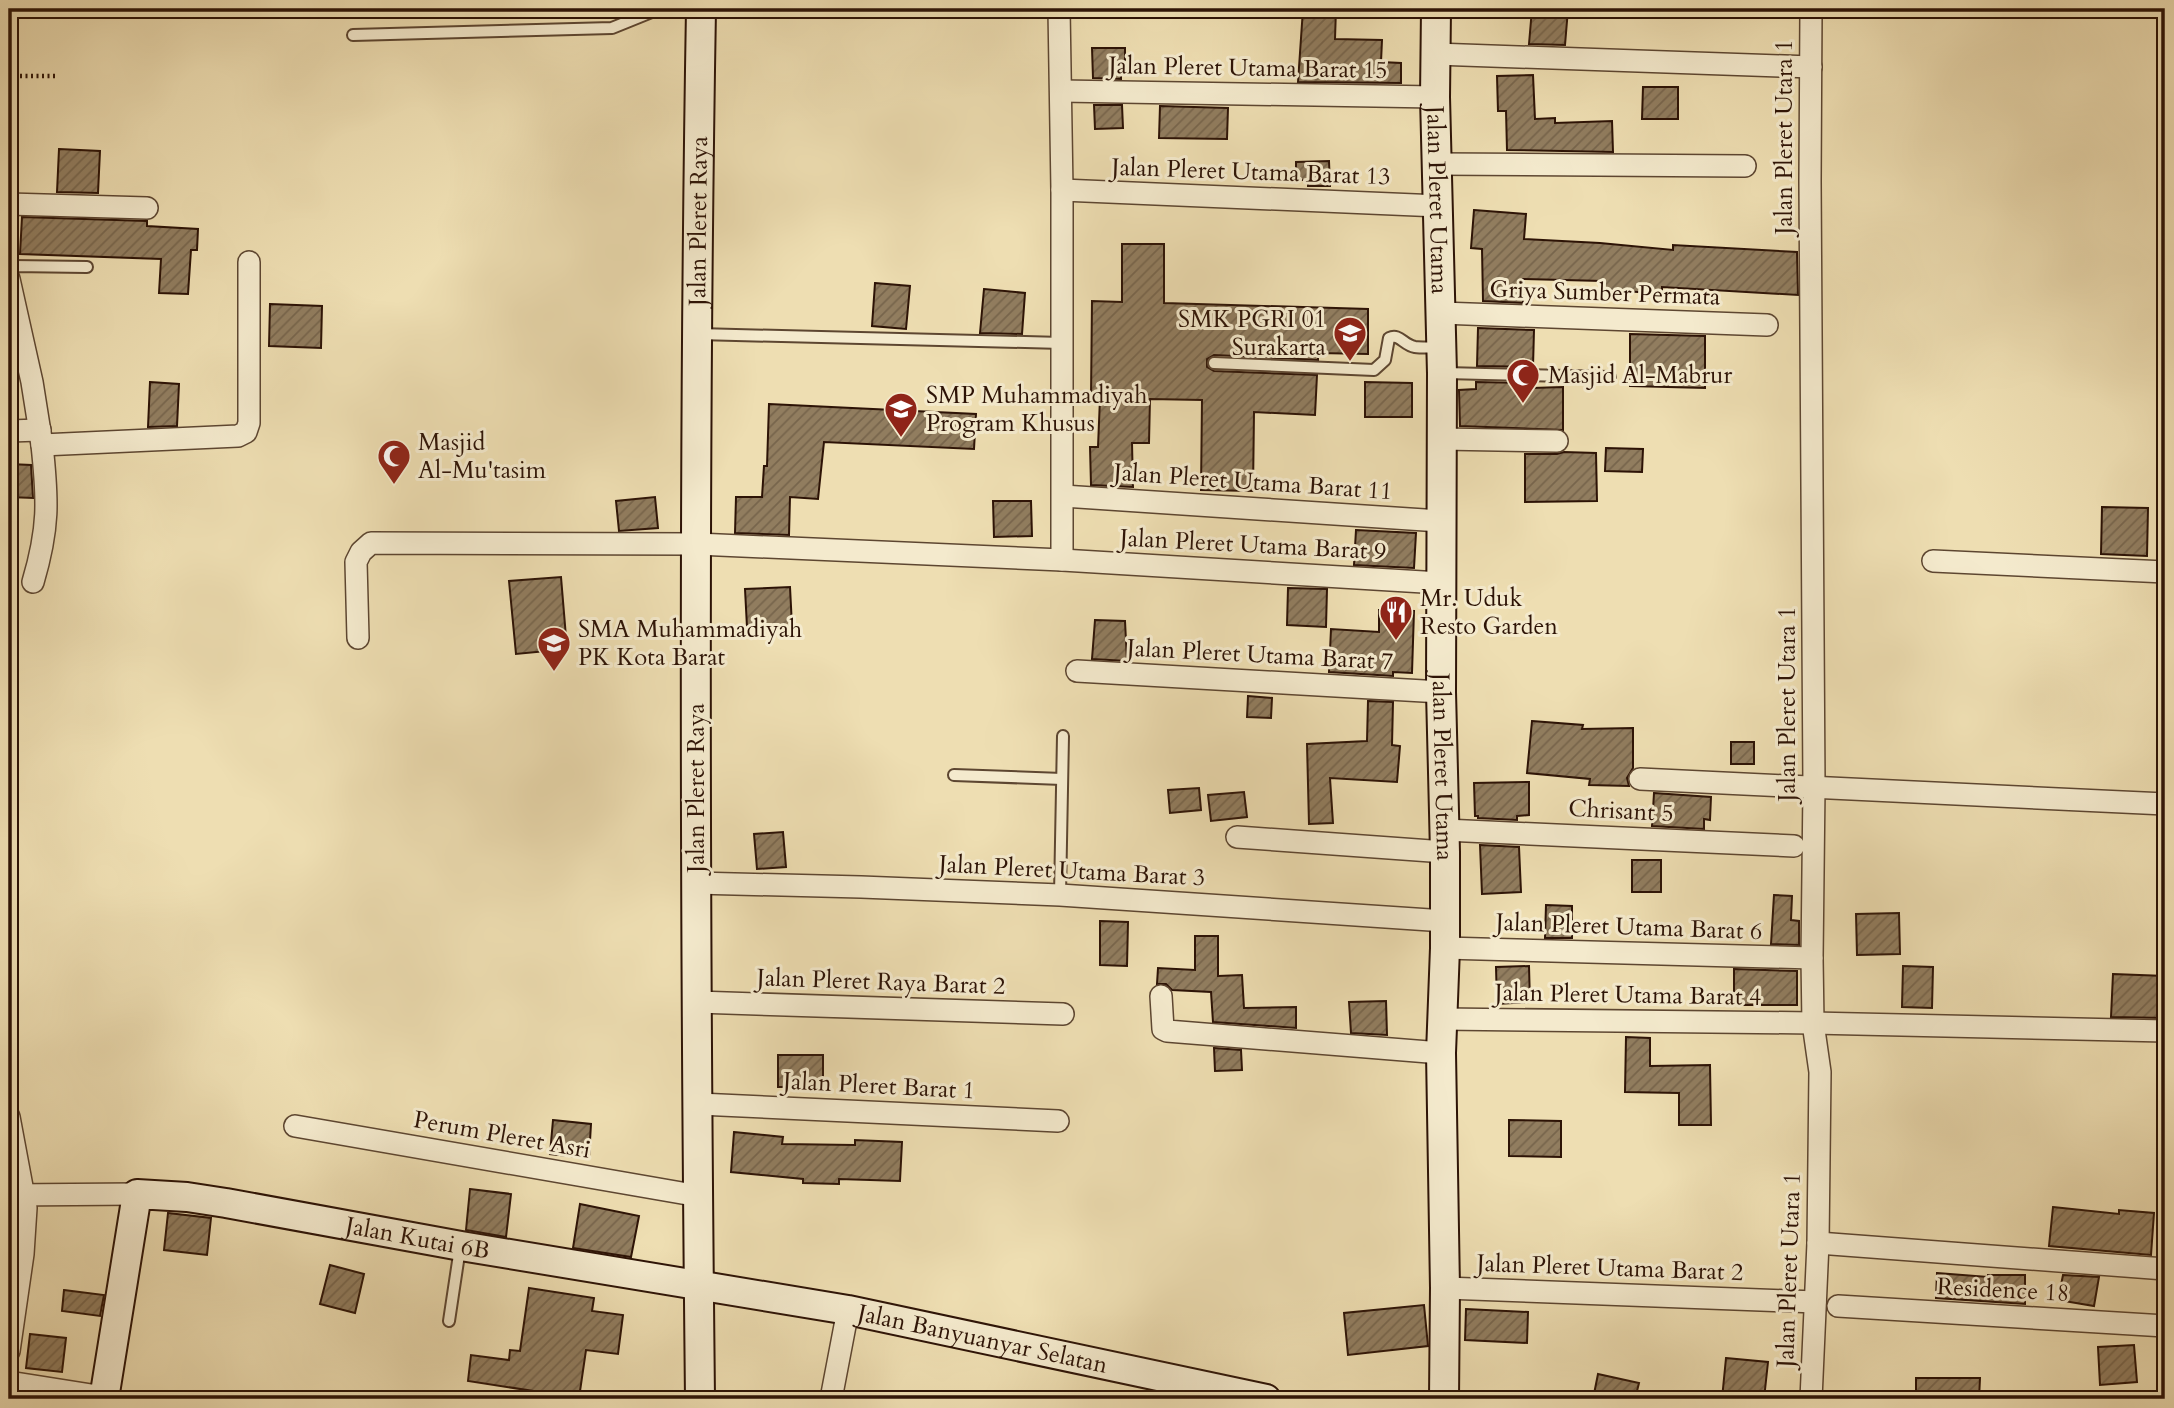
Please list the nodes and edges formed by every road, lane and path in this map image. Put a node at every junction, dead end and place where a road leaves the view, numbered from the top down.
1 (659, 9) edge
2 (701, 9) edge
3 (1059, 9) edge
4 (1436, 9) edge
5 (1811, 9) edge
6 (353, 35) dead end
7 (1435, 54) junction
8 (1811, 67) junction
9 (9, 76) edge
10 (58, 76) dead end
11 (1061, 91) junction
12 (1435, 97) junction
13 (1437, 163) junction
14 (1745, 166) dead end
15 (1062, 190) junction
16 (9, 204) edge
17 (1439, 206) junction
18 (147, 208) dead end
19 (249, 262) dead end
20 (87, 267) dead end
21 (10, 288) edge
22 (1441, 313) junction
23 (1767, 325) dead end
24 (695, 334) junction
25 (1062, 343) junction
26 (1441, 360) junction
27 (1214, 363) dead end
28 (1610, 377) dead end
29 (9, 430) edge
30 (41, 438) junction
31 (1442, 439) junction
32 (1557, 441) dead end
33 (1063, 496) junction
34 (1440, 521) junction
35 (697, 544) junction
36 (1062, 560) junction
37 (1933, 561) dead end
38 (2165, 572) edge
39 (33, 582) dead end
40 (1440, 583) junction
41 (358, 638) dead end
42 (1077, 671) dead end
43 (1441, 692) junction
44 (1063, 736) dead end
45 (954, 775) dead end
46 (1062, 779) junction
47 (1640, 779) dead end
48 (1815, 787) junction
49 (2165, 804) edge
50 (1237, 837) dead end
51 (1445, 841) junction
52 (1794, 846) dead end
53 (695, 883) junction
54 (1060, 895) junction
55 (1445, 935) junction
56 (1812, 958) junction
57 (1161, 996) dead end
58 (697, 1002) junction
59 (1063, 1014) dead end
60 (1443, 1019) junction
61 (1813, 1023) junction
62 (2165, 1031) edge
63 (1441, 1053) junction
64 (699, 1104) junction
65 (9, 1117) edge
66 (1058, 1121) dead end
67 (295, 1126) dead end
68 (137, 1194) junction
69 (16, 1195) edge
70 (699, 1196) junction
71 (1818, 1242) junction
72 (461, 1246) junction
73 (2165, 1269) edge
74 (699, 1284) junction
75 (1445, 1288) junction
76 (1815, 1302) junction
77 (1838, 1306) dead end
78 (848, 1310) junction
79 (449, 1321) dead end
80 (2165, 1326) edge
81 (9, 1351) edge
82 (9, 1382) edge
83 (104, 1398) edge
84 (700, 1399) edge
85 (831, 1399) edge
86 (1266, 1399) edge
87 (1444, 1399) edge
88 (1811, 1399) edge

1 - 6 lane
2 - 24 street, Jalan Pleret Raya
3 - 11 street
4 - 7 street, Jalan Pleret Utama
5 - 8 street, Jalan Pleret Utara 1
7 - 8 street
7 - 12 street, Jalan Pleret Utama
8 - 48 street, Jalan Pleret Utara 1
9 - 10 path
11 - 12 street, Jalan Pleret Utama Barat 15
11 - 15 street
12 - 13 street, Jalan Pleret Utama
13 - 14 street
13 - 17 street, Jalan Pleret Utama
15 - 17 street, Jalan Pleret Utama Barat 13
15 - 25 street
16 - 18 street
17 - 22 street, Jalan Pleret Utama
19 - 30 street
20 - 21 lane
21 - 30 street
22 - 23 street, Griya Sumber Permata
22 - 26 street, Jalan Pleret Utama
24 - 25 lane
24 - 35 street, Jalan Pleret Raya
25 - 33 street
26 - 27 lane
26 - 28 lane
26 - 31 street, Jalan Pleret Utama
29 - 30 street
30 - 39 street
31 - 32 street
31 - 34 street, Jalan Pleret Utama
33 - 34 street, Jalan Pleret Utama Barat 11
33 - 36 street
34 - 40 street, Jalan Pleret Utama
35 - 36 street, Jalan Pleret Utama Barat 9
35 - 41 street, Jalan Pleret Utama Barat 9
35 - 53 street, Jalan Pleret Raya
36 - 40 street, Jalan Pleret Utama Barat 9
37 - 38 street
40 - 43 street, Jalan Pleret Utama
42 - 43 street, Jalan Pleret Utama Barat 7
43 - 51 street, Jalan Pleret Utama
44 - 46 lane
45 - 46 lane
46 - 54 lane
47 - 48 street
48 - 49 street
48 - 56 street, Jalan Pleret Utara 1
50 - 51 street, Chrisant 5
51 - 52 street, Chrisant 5
51 - 55 street, Jalan Pleret Utama
53 - 54 street, Jalan Pleret Utama Barat 3
53 - 58 street, Jalan Pleret Raya
54 - 55 street, Jalan Pleret Utama Barat 3
55 - 56 street, Jalan Pleret Utama Barat 6
55 - 60 street, Jalan Pleret Utama
56 - 61 street, Jalan Pleret Utara 1
57 - 63 street
58 - 59 street, Jalan Pleret Raya Barat 2
58 - 64 street, Jalan Pleret Raya
60 - 61 street, Jalan Pleret Utama Barat 4
60 - 63 street, Jalan Pleret Utama
61 - 62 street, Jalan Pleret Utama Barat 4
61 - 71 street, Jalan Pleret Utara 1
63 - 75 street, Jalan Pleret Utama
64 - 66 street, Jalan Pleret Barat 1
64 - 70 street, Jalan Pleret Raya
65 - 69 street
67 - 70 street, Perum Pleret Asri
68 - 69 street
68 - 72 street, Jalan Kutai 6B
68 - 83 street
69 - 81 street
70 - 74 street, Jalan Pleret Raya
71 - 73 street
71 - 76 street, Jalan Pleret Utara 1
72 - 74 street, Jalan Kutai 6B
72 - 79 lane
74 - 78 street, Jalan Banyuanyar Selatan
74 - 84 street, Jalan Pleret Raya
75 - 76 street, Jalan Pleret Utama Barat 2
75 - 87 street, Jalan Pleret Utama
76 - 88 street, Jalan Pleret Utara 1
77 - 80 street, Residence 18
78 - 85 street
78 - 86 street, Jalan Banyuanyar Selatan
82 - 83 street

